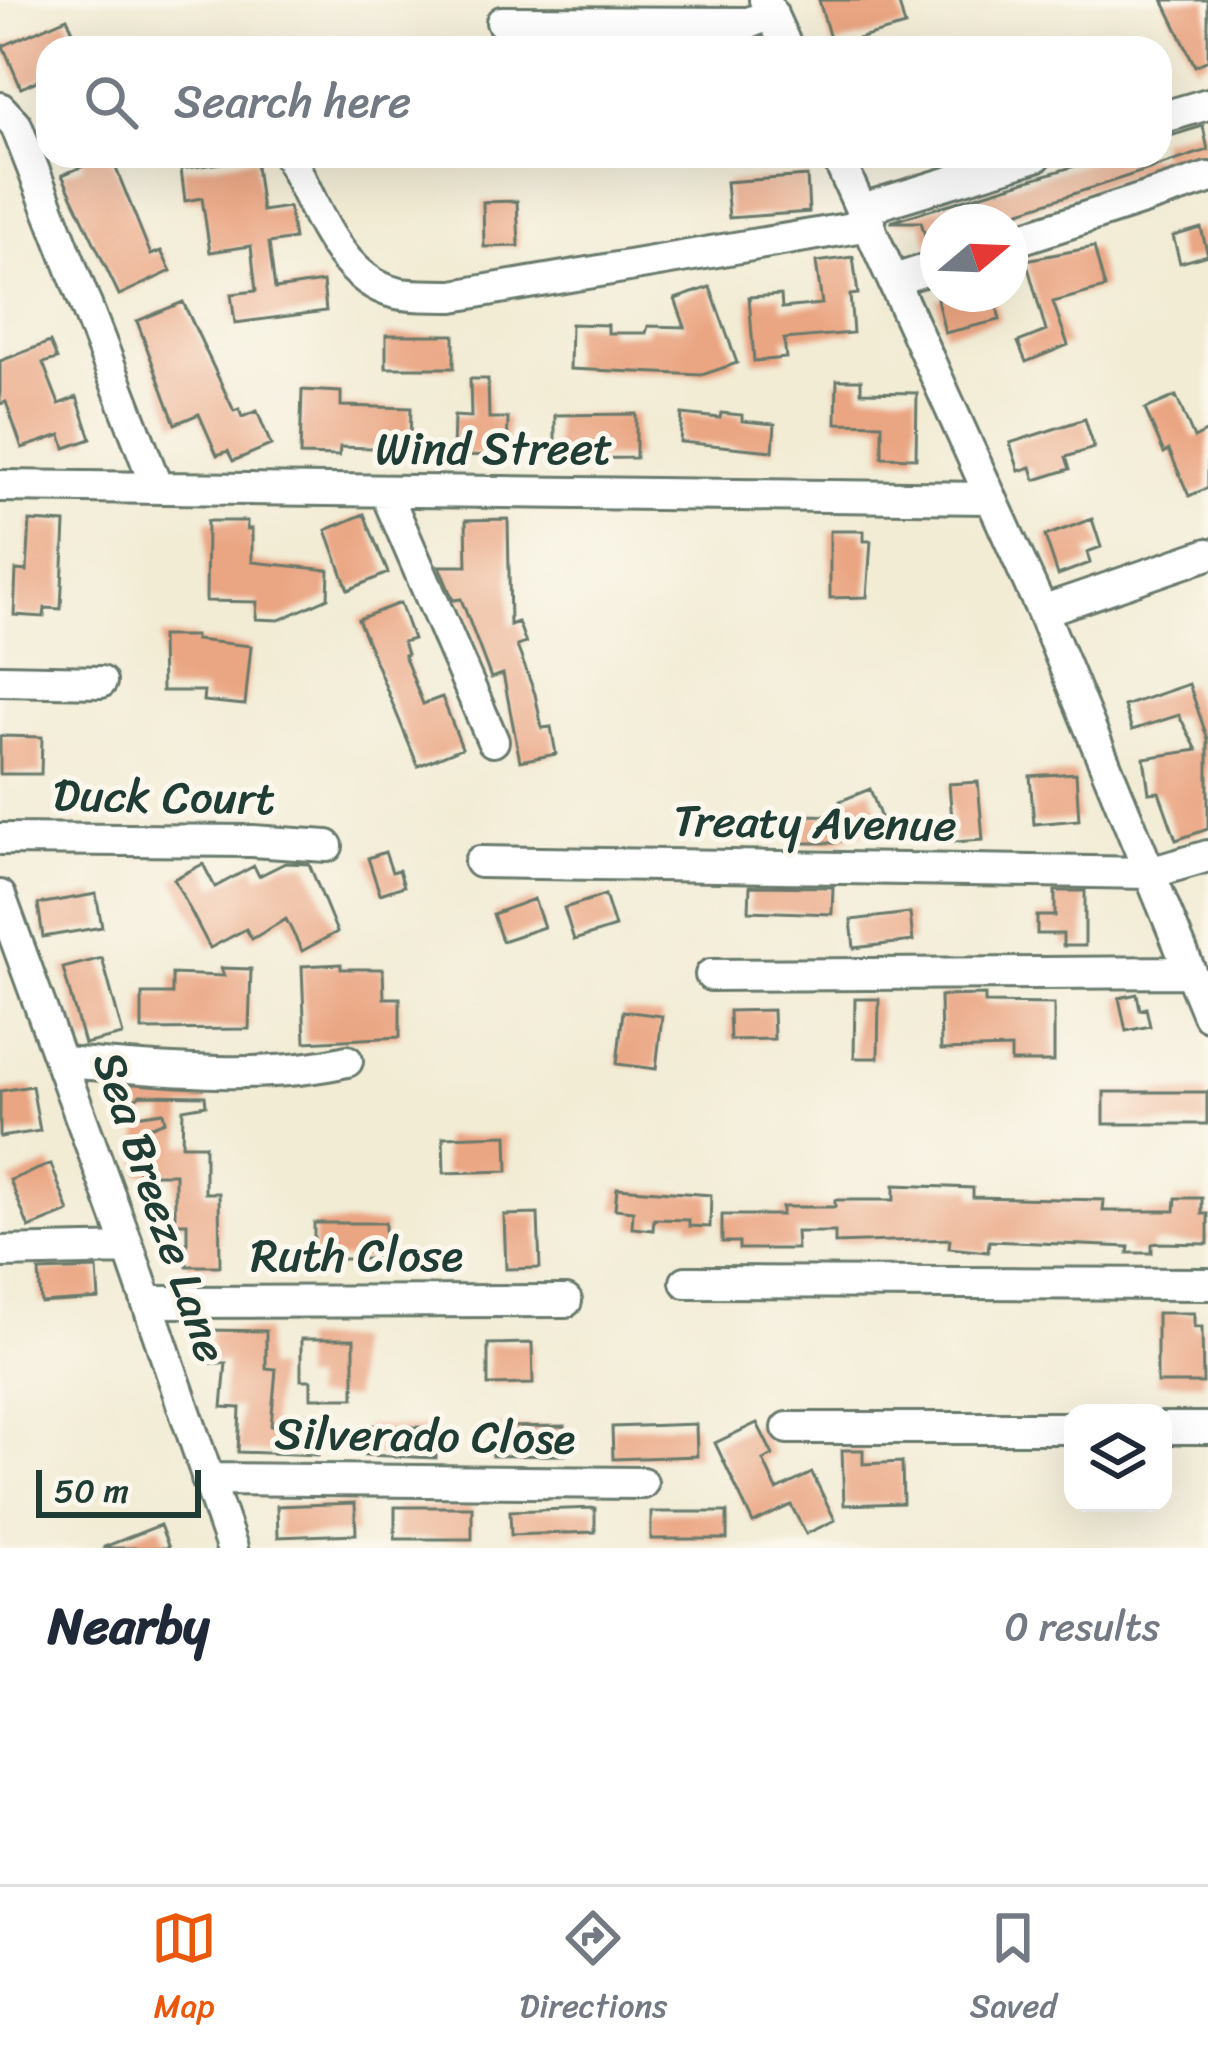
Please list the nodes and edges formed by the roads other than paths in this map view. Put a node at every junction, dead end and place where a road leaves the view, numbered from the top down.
1 (769, 7) edge
2 (502, 22) dead end
3 (782, 36) edge
4 (1208, 104) edge
5 (0, 108) edge
6 (1172, 114) edge
7 (295, 168) edge
8 (843, 168) edge
9 (1003, 168) edge
10 (1208, 178) edge
11 (866, 217) junction
12 (1028, 236) edge
13 (920, 272) edge
14 (894, 280) junction
15 (0, 485) edge
16 (157, 488) junction
17 (386, 493) junction
18 (988, 498) junction
19 (1208, 554) edge
20 (1042, 611) junction
21 (0, 680) edge
22 (101, 682) dead end
23 (493, 741) dead end
24 (0, 839) edge
25 (328, 846) dead end
26 (1208, 856) edge
27 (480, 862) dead end
28 (1150, 873) junction
29 (0, 896) edge
30 (1188, 972) junction
31 (711, 975) dead end
32 (1208, 1015) edge
33 (347, 1061) dead end
34 (62, 1062) junction
35 (129, 1249) junction
36 (0, 1252) edge
37 (686, 1282) dead end
38 (1208, 1284) edge
39 (566, 1300) dead end
40 (147, 1302) junction
41 (788, 1428) dead end
42 (1064, 1428) edge
43 (1172, 1428) edge
44 (1208, 1428) edge
45 (207, 1479) junction
46 (642, 1483) dead end
47 (232, 1548) edge

1 - 2 street
1 - 3 street
4 - 6 street
5 - 16 street
7 - 11 street
8 - 11 street
9 - 11 street
10 - 12 street
11 - 14 street
13 - 14 street
14 - 18 street
15 - 16 street, Wind Street
16 - 17 street, Wind Street
17 - 18 street, Wind Street
17 - 23 street
18 - 20 street
19 - 20 street
20 - 28 street
21 - 22 street
24 - 25 street, Duck Court
26 - 28 street, Treaty Avenue
27 - 28 street, Treaty Avenue
28 - 30 street
29 - 34 street, Sea Breeze Lane
30 - 31 street
30 - 32 street
33 - 34 street
34 - 35 street, Sea Breeze Lane
35 - 36 street
35 - 40 street, Sea Breeze Lane
37 - 38 street
39 - 40 street, Ruth Close
40 - 45 street, Sea Breeze Lane
41 - 42 street
43 - 44 street
45 - 46 street, Silverado Close
45 - 47 street, Sea Breeze Lane

